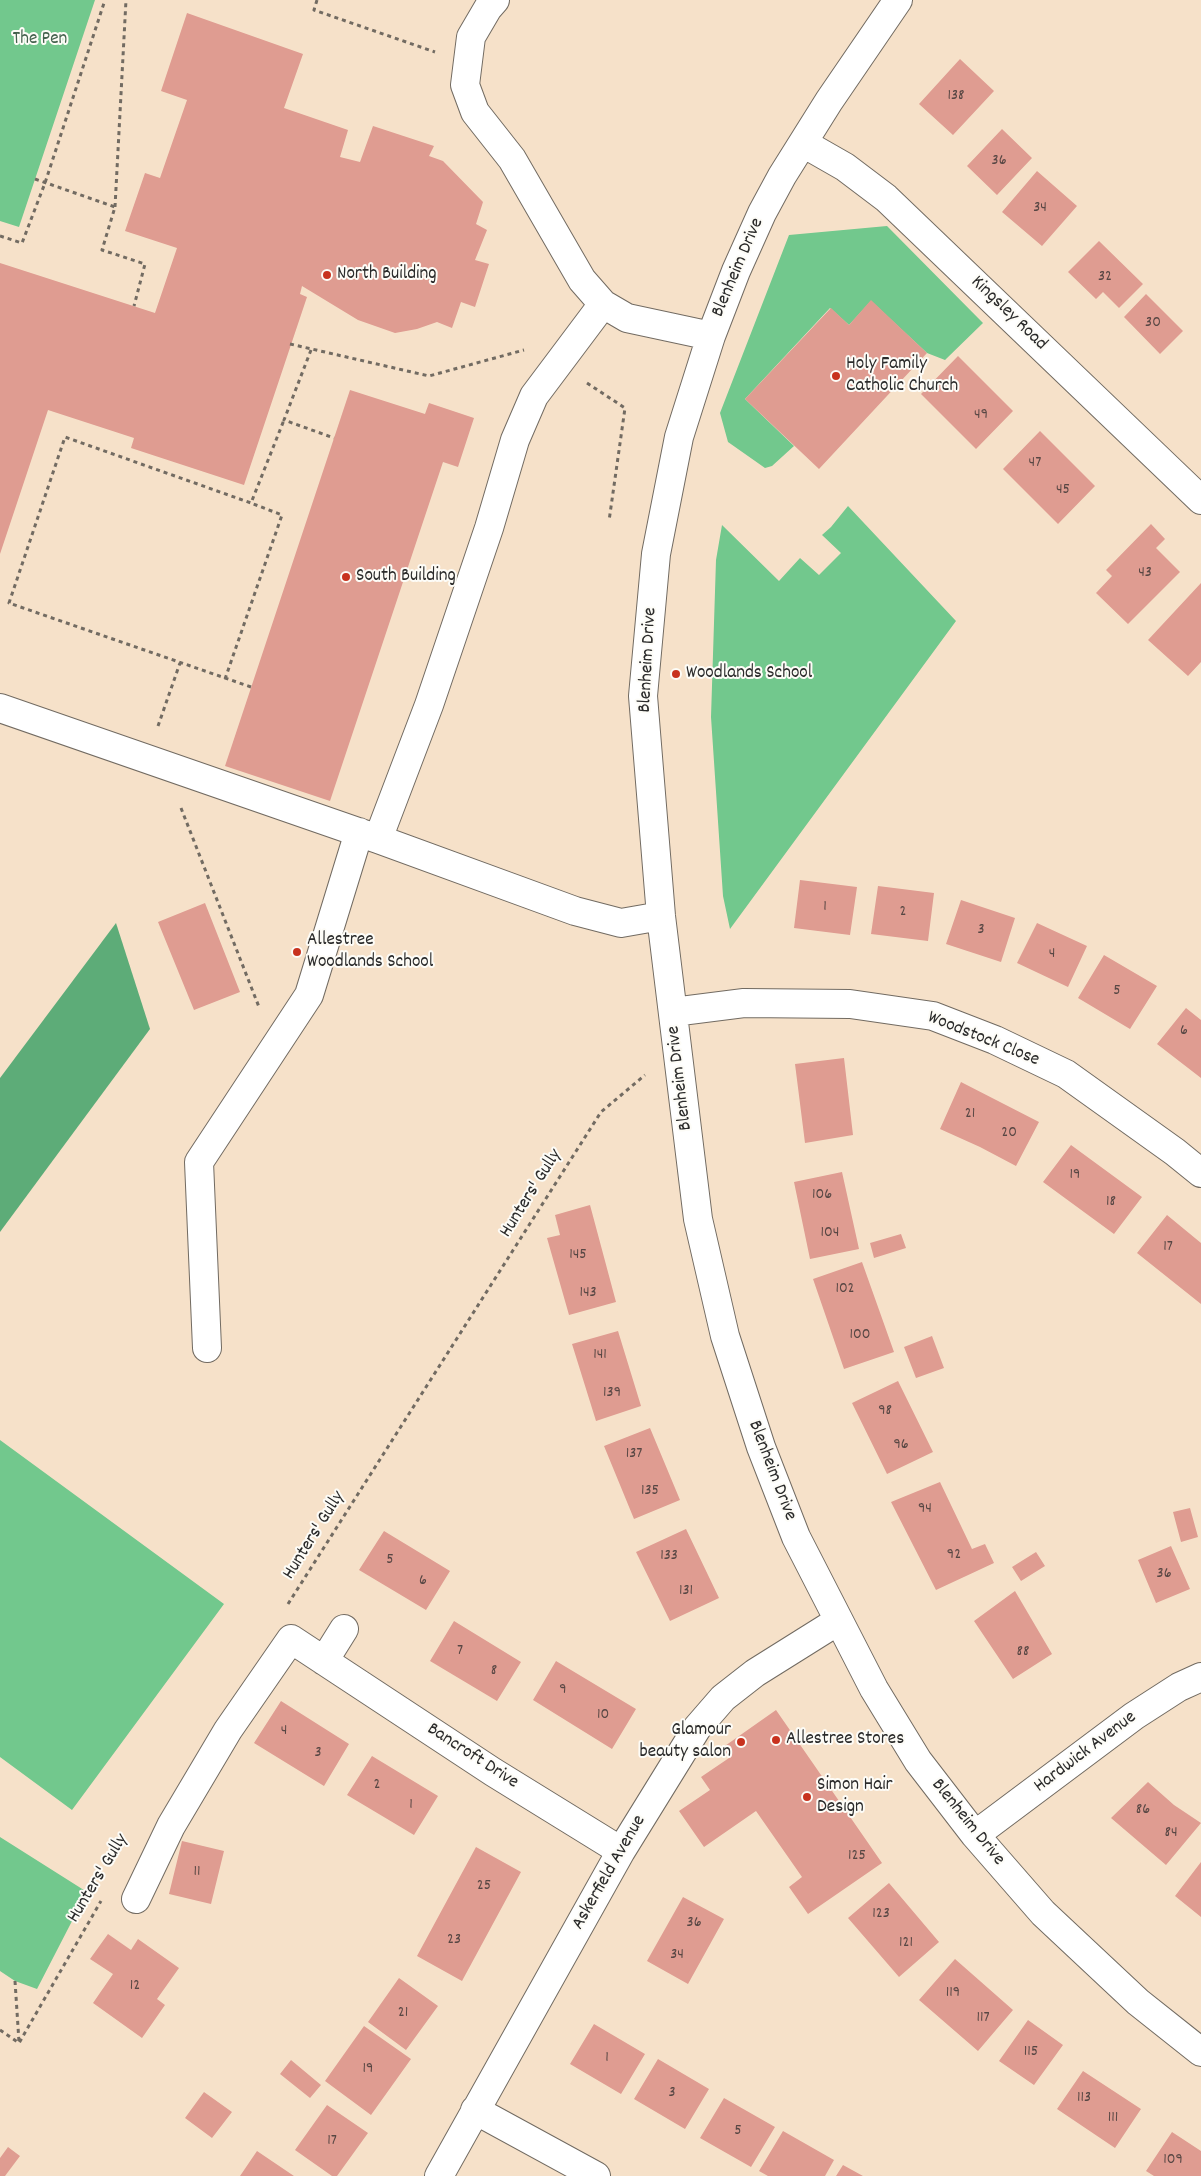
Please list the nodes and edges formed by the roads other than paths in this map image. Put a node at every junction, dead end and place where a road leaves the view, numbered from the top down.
1 (898, 0) edge
2 (486, 3) edge
3 (803, 142) junction
4 (603, 304) junction
5 (711, 336) junction
6 (1201, 500) edge
7 (0, 708) edge
8 (368, 836) junction
9 (661, 916) junction
10 (673, 1012) junction
11 (1201, 1172) edge
12 (207, 1348) dead end
13 (838, 1621) junction
14 (344, 1629) dead end
15 (324, 1660) junction
16 (1201, 1677) edge
17 (975, 1835) junction
18 (621, 1850) junction
19 (136, 1900) dead end
20 (1201, 2052) edge
21 (475, 2110) junction
22 (439, 2176) edge
23 (596, 2176) edge

1 - 3 street, Blenheim Drive
2 - 4 street
3 - 5 street, Blenheim Drive
3 - 6 street, Kingsley Road
4 - 5 street
4 - 8 street
5 - 9 street, Blenheim Drive
7 - 8 street
8 - 9 street
8 - 12 street
9 - 10 street, Blenheim Drive
10 - 11 street, Woodstock Close
10 - 13 street, Blenheim Drive
13 - 17 street, Blenheim Drive
13 - 18 street, Askerfield Avenue
14 - 15 street
15 - 18 street, Bancroft Drive
15 - 19 street, Bancroft Drive
16 - 17 street, Hardwick Avenue
17 - 20 street, Blenheim Drive
18 - 21 street, Askerfield Avenue
21 - 22 street, Askerfield Avenue
21 - 23 street

